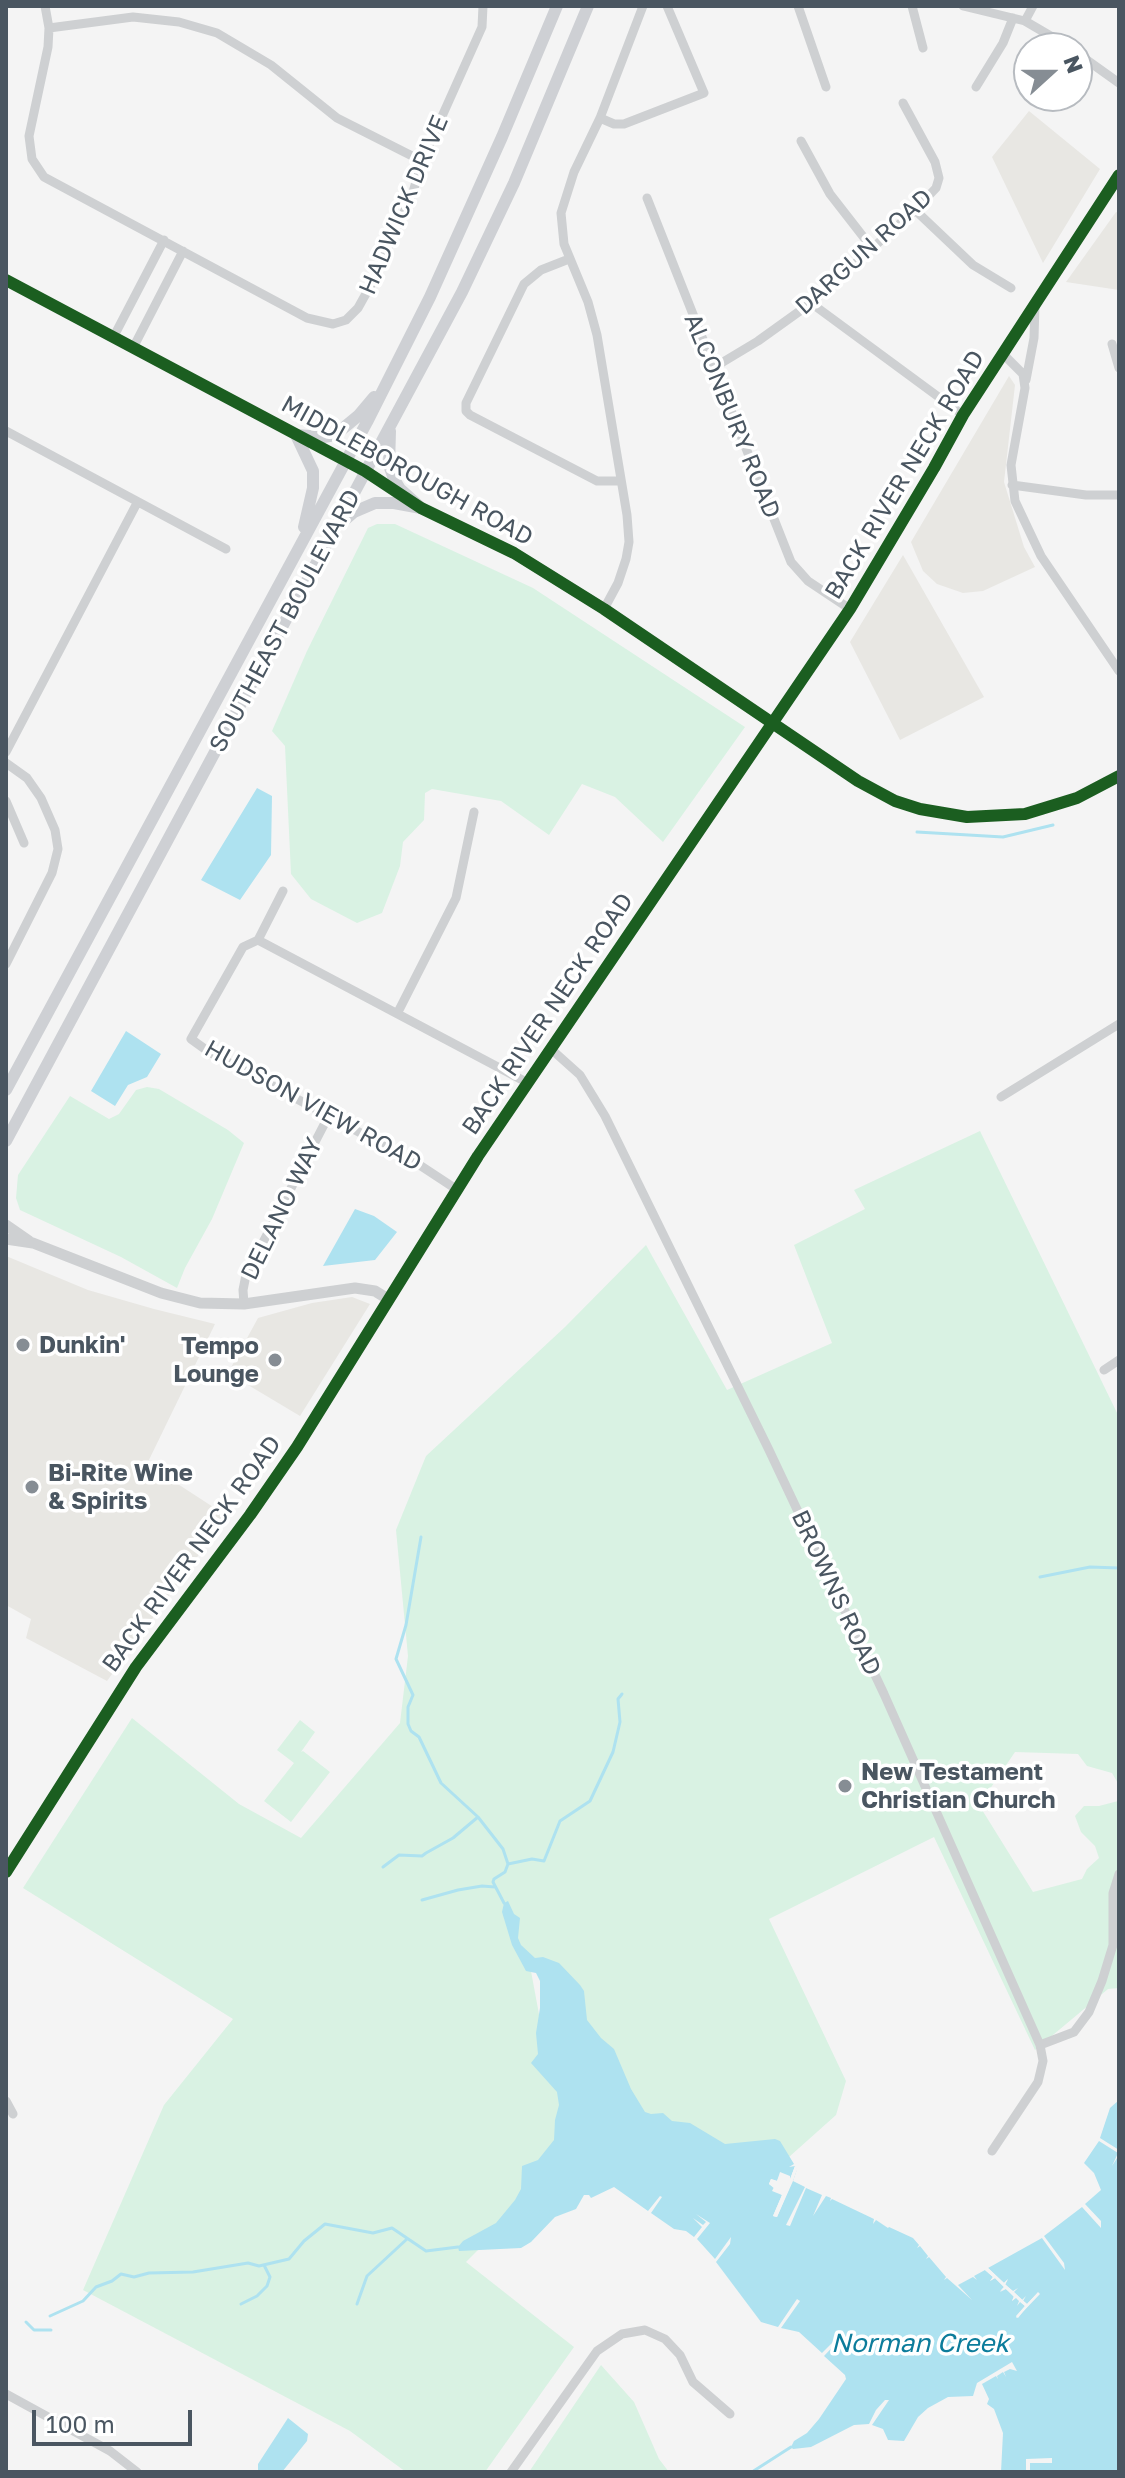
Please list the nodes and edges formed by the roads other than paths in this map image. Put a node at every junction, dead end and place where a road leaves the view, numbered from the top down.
1 (45, 6) edge
2 (483, 6) edge
3 (557, 6) edge
4 (588, 6) edge
5 (643, 6) edge
6 (667, 6) edge
7 (798, 6) edge
8 (912, 6) edge
9 (963, 6) edge
10 (1033, 6) edge
11 (1013, 18) junction
12 (1025, 21) junction
13 (49, 28) junction
14 (1044, 32) edge
15 (923, 48) dead end
16 (1093, 64) edge
17 (1119, 83) edge
18 (826, 87) dead end
19 (976, 87) dead end
20 (903, 103) dead end
21 (600, 118) junction
22 (801, 141) dead end
23 (422, 161) junction
24 (1119, 175) edge
25 (1115, 190) edge
26 (647, 198) dead end
27 (915, 210) junction
28 (164, 240) junction
29 (872, 248) junction
30 (183, 251) junction
31 (569, 259) junction
32 (6, 280) edge
33 (1011, 288) dead end
34 (811, 303) junction
35 (1035, 304) junction
36 (113, 338) junction
37 (1112, 344) dead end
38 (133, 348) junction
39 (1004, 355) junction
40 (713, 368) junction
41 (1119, 368) edge
42 (388, 379) junction
43 (1025, 388) junction
44 (963, 415) junction
45 (391, 426) junction
46 (6, 431) edge
47 (296, 435) junction
48 (346, 462) junction
49 (365, 471) junction
50 (620, 481) junction
51 (1012, 485) junction
52 (1119, 495) edge
53 (137, 503) junction
54 (421, 508) junction
55 (332, 532) junction
56 (300, 544) junction
57 (226, 549) dead end
58 (604, 609) junction
59 (850, 609) junction
60 (1119, 671) edge
61 (773, 724) junction
62 (6, 752) edge
63 (6, 763) edge
64 (1119, 776) edge
65 (6, 801) edge
66 (474, 812) dead end
67 (24, 843) dead end
68 (283, 891) dead end
69 (258, 940) junction
70 (6, 964) edge
71 (398, 1012) junction
72 (1119, 1024) edge
73 (551, 1049) junction
74 (528, 1083) junction
75 (6, 1090) edge
76 (1001, 1097) dead end
77 (328, 1117) junction
78 (6, 1141) edge
79 (456, 1189) junction
80 (6, 1225) edge
81 (6, 1239) edge
82 (33, 1243) junction
83 (388, 1299) junction
84 (244, 1304) junction
85 (1119, 1360) edge
86 (1104, 1370) dead end
87 (6, 1872) edge
88 (1119, 1874) edge
89 (1040, 2045) junction
90 (6, 2101) edge
91 (13, 2114) dead end
92 (992, 2151) dead end
93 (6, 2394) edge
94 (730, 2414) dead end
95 (137, 2472) edge
96 (511, 2472) edge

1 - 13 street
2 - 23 street, HADWICK DRIVE
3 - 42 main road, SOUTHEAST BOULEVARD
4 - 45 main road, SOUTHEAST BOULEVARD
5 - 21 street
6 - 21 street
7 - 18 street
8 - 15 street
9 - 11 street
10 - 12 street
11 - 12 street
11 - 19 street
12 - 14 street
13 - 23 street
13 - 28 street
16 - 17 street
20 - 27 street, DARGUN ROAD
21 - 31 street
22 - 29 street
23 - 30 street, HADWICK DRIVE
24 - 25 street, BACK RIVER NECK ROAD
25 - 35 street, BACK RIVER NECK ROAD
26 - 40 street, ALCONBURY ROAD
27 - 29 street, DARGUN ROAD
27 - 33 street
28 - 30 street
28 - 36 street
29 - 34 street, DARGUN ROAD
30 - 38 street
31 - 50 street
31 - 50 street
32 - 36 street, MIDDLEBOROUGH ROAD
34 - 40 street, DARGUN ROAD
34 - 44 street
35 - 39 street, BACK RIVER NECK ROAD
35 - 43 street
36 - 38 street, MIDDLEBOROUGH ROAD
37 - 41 street
38 - 47 street, MIDDLEBOROUGH ROAD
39 - 43 street
39 - 44 street, BACK RIVER NECK ROAD
40 - 59 street, ALCONBURY ROAD
42 - 47 main road
42 - 48 main road, SOUTHEAST BOULEVARD
43 - 51 street
44 - 59 street, BACK RIVER NECK ROAD
45 - 49 main road, SOUTHEAST BOULEVARD
45 - 54 main road
46 - 53 street
47 - 48 street, MIDDLEBOROUGH ROAD
47 - 56 main road
48 - 49 street, MIDDLEBOROUGH ROAD
48 - 56 main road, SOUTHEAST BOULEVARD
49 - 54 street, MIDDLEBOROUGH ROAD
49 - 55 main road, SOUTHEAST BOULEVARD
50 - 58 street
51 - 52 street
51 - 60 street
53 - 57 street
53 - 62 street
54 - 55 main road
54 - 58 street, MIDDLEBOROUGH ROAD
55 - 78 main road, SOUTHEAST BOULEVARD
56 - 75 main road, SOUTHEAST BOULEVARD
58 - 61 street, MIDDLEBOROUGH ROAD
59 - 61 street, BACK RIVER NECK ROAD
61 - 64 street
61 - 73 street, BACK RIVER NECK ROAD
63 - 70 street
65 - 67 street
66 - 71 street
68 - 69 street, HUDSON VIEW ROAD
69 - 71 street
69 - 77 street, HUDSON VIEW ROAD
71 - 74 street
72 - 76 street
73 - 74 street, BACK RIVER NECK ROAD
73 - 89 street, BROWNS ROAD
74 - 79 street, BACK RIVER NECK ROAD
77 - 79 street, HUDSON VIEW ROAD
77 - 84 street, DELANO WAY
79 - 83 street, BACK RIVER NECK ROAD
80 - 82 street
81 - 82 street
82 - 84 street
83 - 84 street
83 - 87 street, BACK RIVER NECK ROAD
85 - 86 street
88 - 89 street
89 - 92 street, BROWNS ROAD
90 - 91 street
93 - 95 street
94 - 96 street

